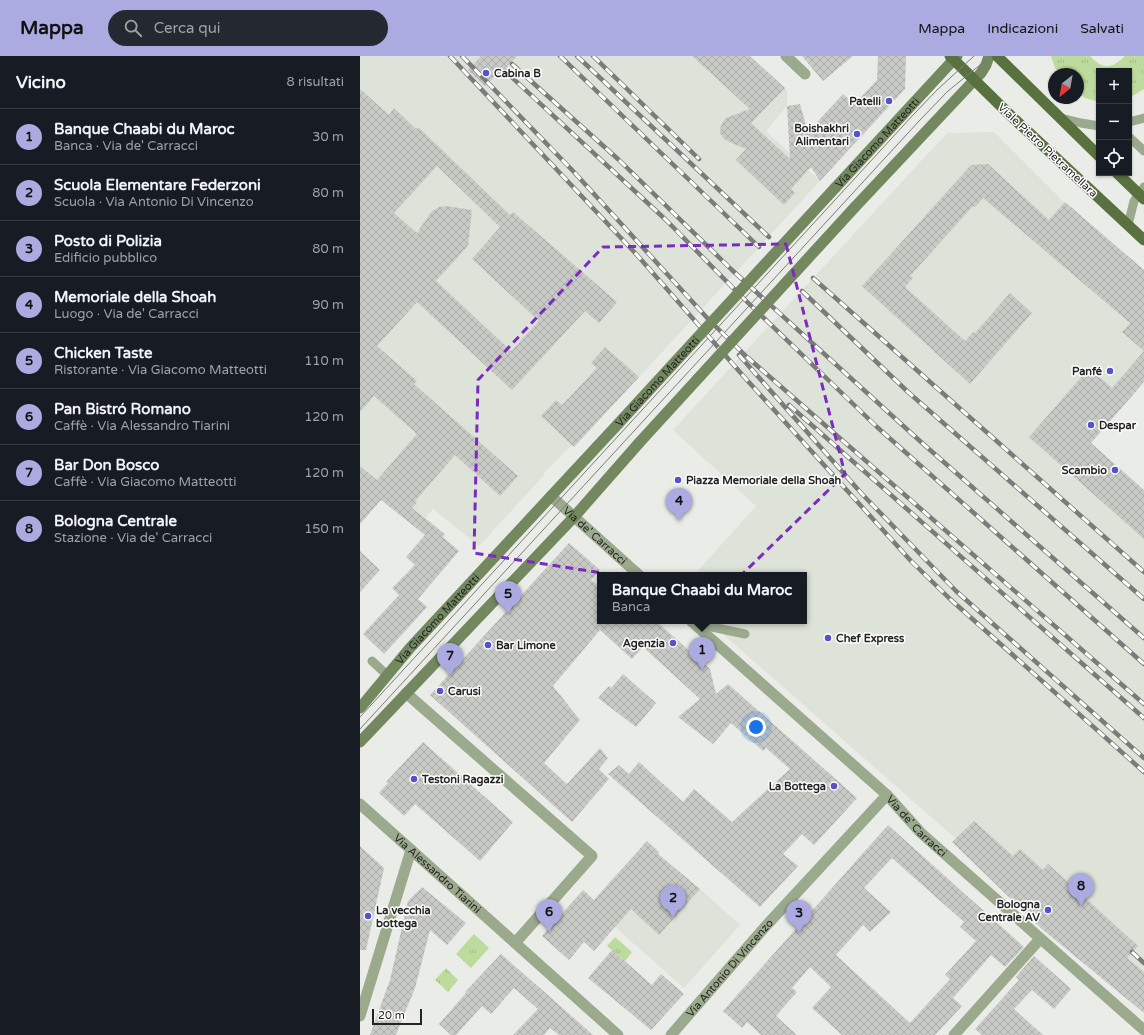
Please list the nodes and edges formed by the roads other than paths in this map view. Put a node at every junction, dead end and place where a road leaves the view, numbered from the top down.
1 (786, 56) edge
2 (989, 56) edge
3 (997, 56) edge
4 (953, 57) edge
5 (805, 74) dead end
6 (974, 81) junction
7 (1060, 118) junction
8 (1144, 118) edge
9 (1132, 121) edge
10 (1096, 126) edge
11 (1132, 140) edge
12 (1144, 151) edge
13 (1096, 153) edge
14 (1121, 176) edge
15 (1142, 193) edge
16 (1128, 225) junction
17 (1144, 240) edge
18 (551, 496) junction
19 (574, 517) junction
20 (636, 572) edge
21 (694, 624) edge
22 (701, 624) edge
23 (744, 634) dead end
24 (372, 661) dead end
25 (387, 675) junction
26 (406, 693) junction
27 (360, 708) edge
28 (360, 742) edge
29 (887, 795) junction
30 (360, 804) edge
31 (411, 850) junction
32 (1040, 939) junction
33 (514, 943) junction
34 (360, 1016) edge
35 (1144, 1030) edge
36 (618, 1035) edge
37 (671, 1035) edge
38 (954, 1035) edge

1 - 5 street
2 - 6 main road
3 - 7 main road
4 - 6 main road, Viale Pietro Pietramellara
4 - 18 main road, Via Giacomo Matteotti, bridge
6 - 16 main road, Viale Pietro Pietramellara
6 - 19 main road, bridge
7 - 10 lane
7 - 13 main road
8 - 9 lane
11 - 12 lane
14 - 15 main road
15 - 16 lane
16 - 17 main road, Viale Pietro Pietramellara
18 - 19 street, Via de' Carracci
18 - 25 main road, Via Giacomo Matteotti
19 - 20 street, Via de' Carracci
19 - 26 main road
21 - 29 street, Via de' Carracci
22 - 23 lane
24 - 25 lane
25 - 27 main road, Via Giacomo Matteotti
26 - 28 main road
26 - 33 street
29 - 32 street, Via de' Carracci
29 - 37 street, Via Antonio Di Vincenzo
30 - 31 street, Via Alessandro Tiarini
31 - 33 street, Via Alessandro Tiarini
31 - 34 street
32 - 35 street, Via de' Carracci
32 - 38 street
33 - 36 street, Via Alessandro Tiarini

